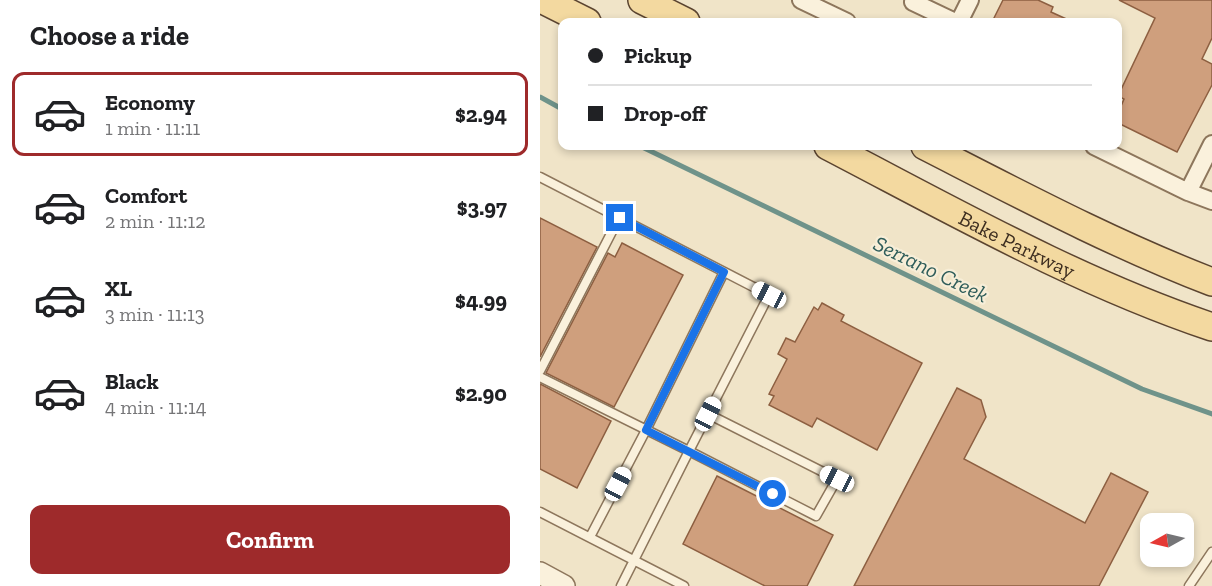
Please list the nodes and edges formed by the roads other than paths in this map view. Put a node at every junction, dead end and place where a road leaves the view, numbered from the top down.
1 (543, 0) edge
2 (642, 0) edge
3 (801, 0) edge
4 (914, 0) edge
5 (970, 0) edge
6 (579, 18) edge
7 (678, 18) edge
8 (839, 18) edge
9 (933, 18) edge
10 (959, 18) edge
11 (1212, 144) edge
12 (836, 150) edge
13 (933, 150) edge
14 (1102, 150) edge
15 (540, 177) edge
16 (1188, 192) junction
17 (1212, 201) edge
18 (620, 218) junction
19 (724, 272) junction
20 (1212, 282) edge
21 (1212, 327) edge
22 (540, 371) edge
23 (540, 377) edge
24 (708, 414) junction
25 (646, 430) junction
26 (689, 451) junction
27 (540, 512) edge
28 (590, 537) junction
29 (1212, 552) edge
30 (633, 560) junction
31 (540, 573) edge
32 (564, 586) edge
33 (621, 586) edge
34 (684, 586) edge
35 (1190, 586) edge

1 - 6 main road
2 - 7 main road
3 - 8 street
4 - 9 street
5 - 10 street
11 - 16 street
12 - 21 main road, Bake Parkway
13 - 20 main road, Bake Parkway
14 - 16 street
15 - 18 lane
16 - 17 street
18 - 19 lane
18 - 22 lane
19 - 24 lane
19 - 25 lane
23 - 25 lane
24 - 26 lane
24 - 26 lane
25 - 26 lane
25 - 28 lane
26 - 30 lane
27 - 28 lane
28 - 30 lane
29 - 35 lane
30 - 33 lane
30 - 34 lane
31 - 32 street

